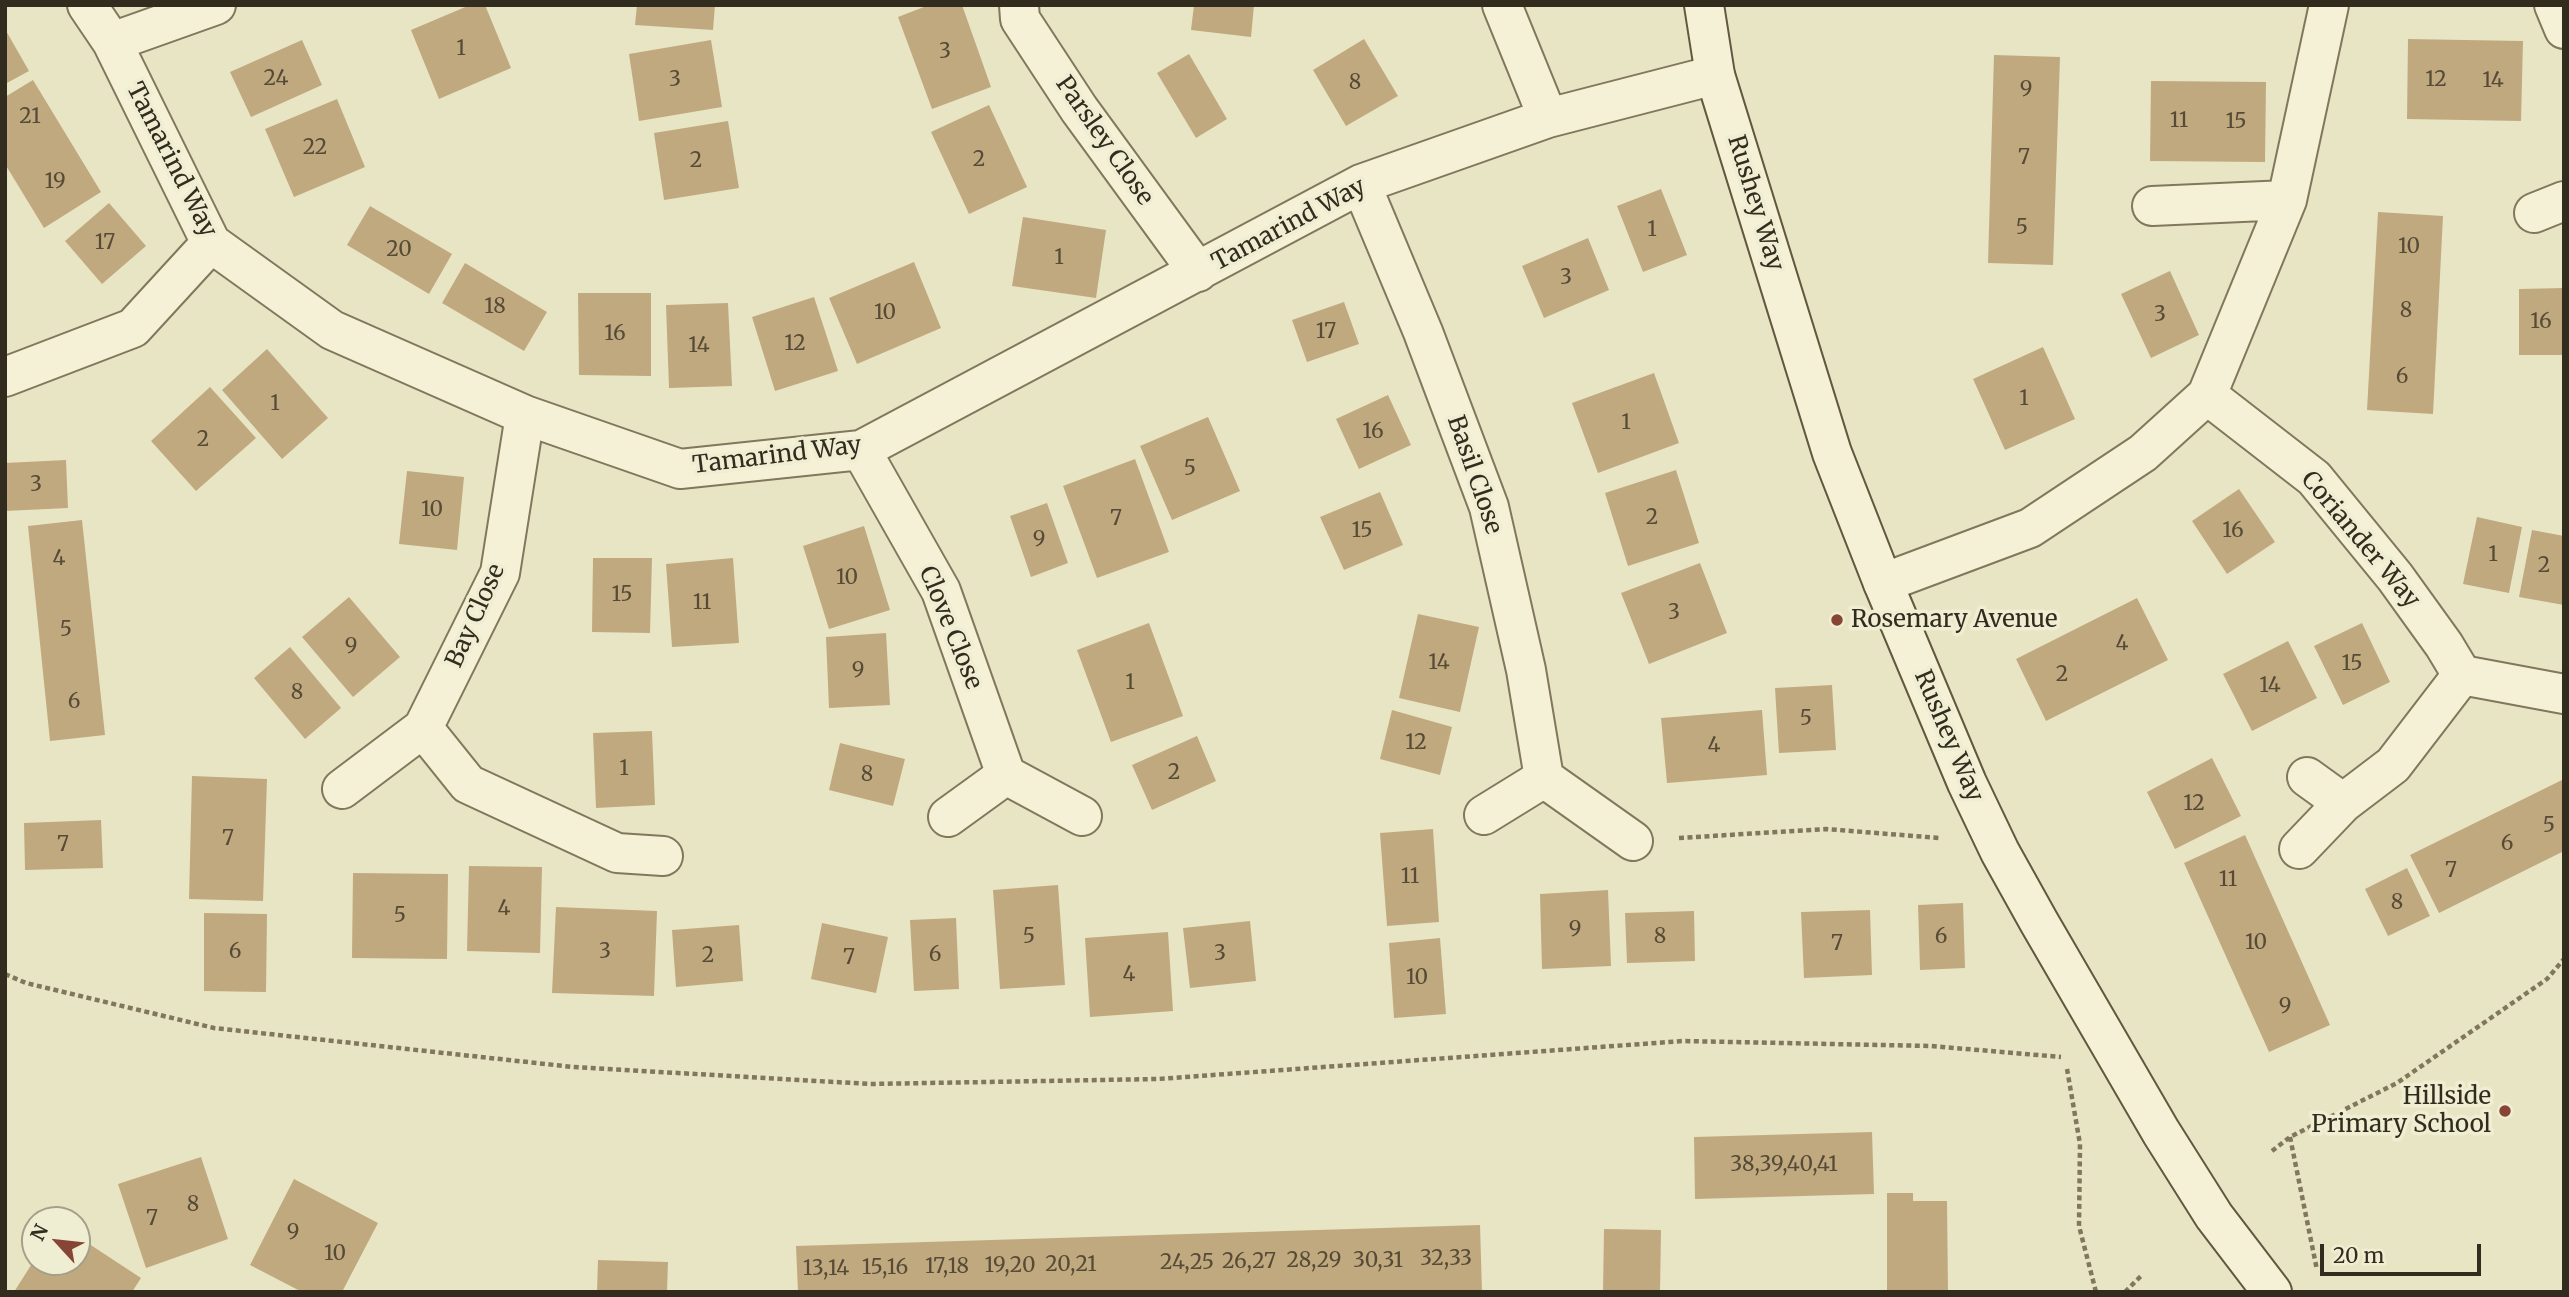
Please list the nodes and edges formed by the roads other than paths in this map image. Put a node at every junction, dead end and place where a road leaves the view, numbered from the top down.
1 (88, 5) edge
2 (216, 5) edge
3 (1019, 5) edge
4 (1502, 5) edge
5 (1704, 5) edge
6 (2329, 5) edge
7 (2554, 5) edge
8 (2564, 29) edge
9 (112, 42) junction
10 (1715, 75) junction
11 (1548, 118) junction
12 (1361, 184) junction
13 (2287, 200) junction
14 (2152, 206) dead end
15 (211, 243) junction
16 (1198, 272) junction
17 (5, 377) edge
18 (2207, 395) junction
19 (525, 415) junction
20 (861, 450) junction
21 (1883, 583) junction
22 (2462, 675) junction
23 (2564, 694) edge
24 (423, 729) junction
25 (1006, 775) junction
26 (2307, 777) dead end
27 (1544, 778) junction
28 (342, 789) dead end
29 (2343, 803) junction
30 (1484, 814) dead end
31 (1082, 816) dead end
32 (948, 817) dead end
33 (1633, 841) road end
34 (2299, 849) dead end
35 (663, 856) dead end
36 (2272, 1292) edge

1 - 9 street, Tamarind Way
2 - 9 street
3 - 16 street, Parsley Close
4 - 11 street
5 - 10 street, Rushey Way
6 - 13 street
7 - 8 street
9 - 15 street, Tamarind Way
10 - 11 street, Tamarind Way
10 - 21 street, Rushey Way
11 - 12 street, Tamarind Way
12 - 16 street, Tamarind Way
12 - 27 street, Basil Close
13 - 14 street
13 - 18 street
15 - 17 street
15 - 19 street, Tamarind Way
16 - 20 street, Tamarind Way
18 - 21 street
18 - 22 street, Coriander Way
19 - 20 street, Tamarind Way
19 - 24 street, Bay Close
20 - 25 street, Clove Close
21 - 36 street, Rushey Way
22 - 23 street
22 - 29 street
24 - 28 street, Bay Close
24 - 35 street
25 - 31 street
25 - 32 street
26 - 29 street
27 - 30 street
27 - 33 street
29 - 34 street

